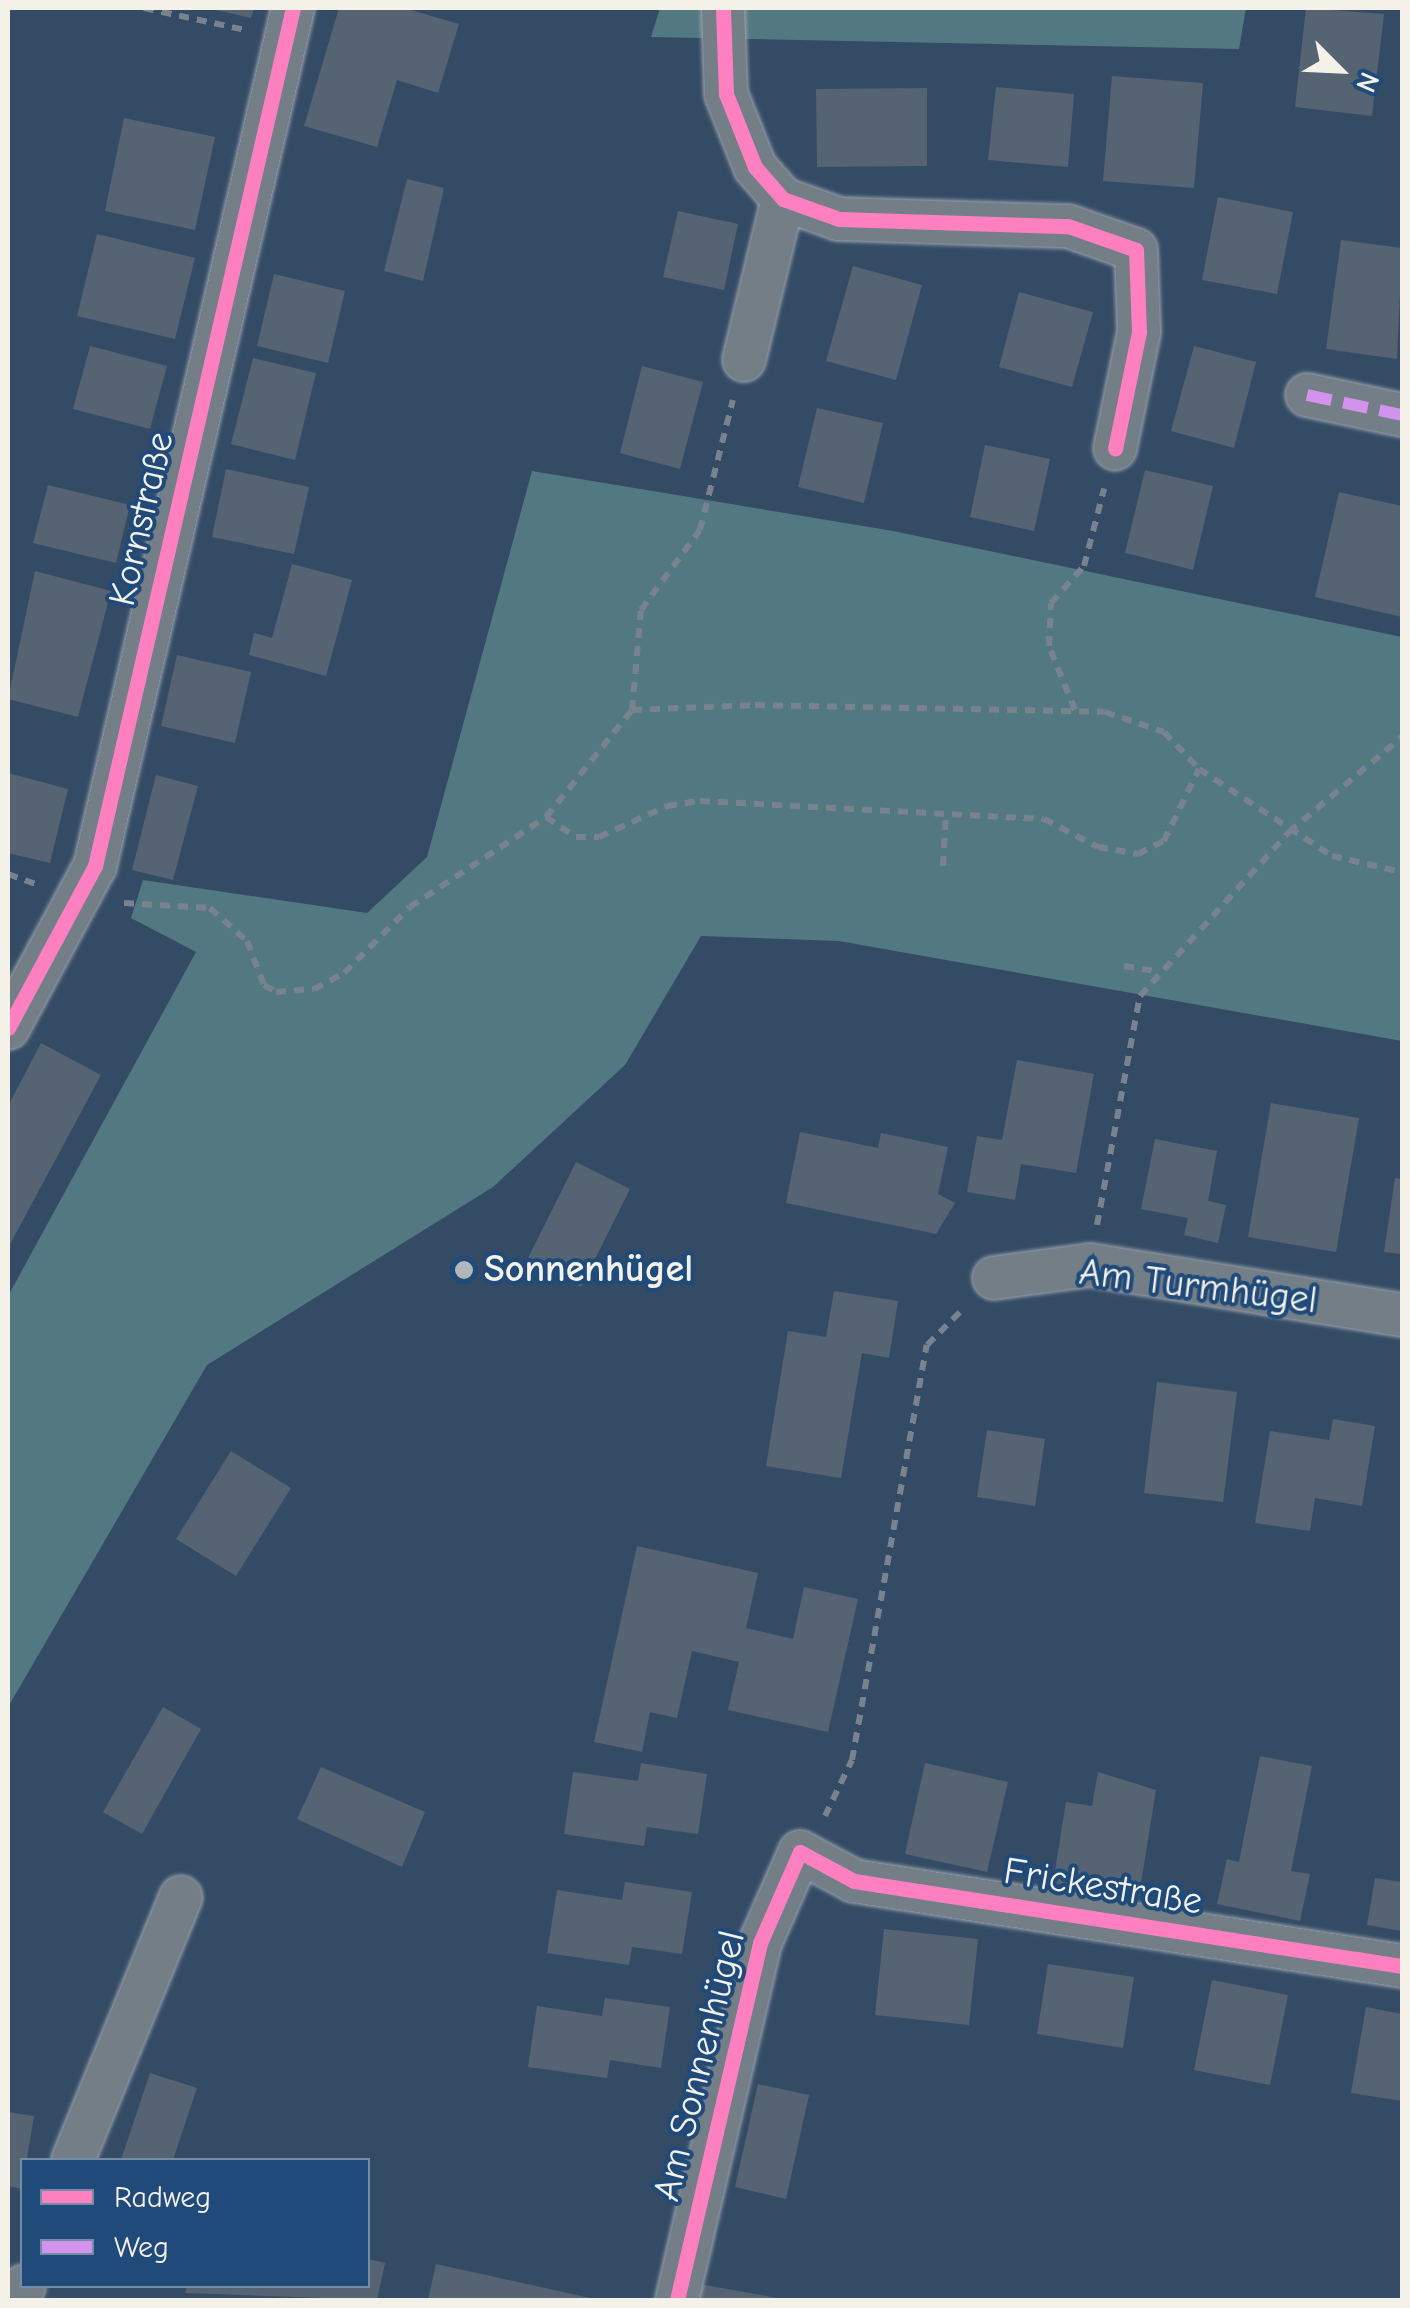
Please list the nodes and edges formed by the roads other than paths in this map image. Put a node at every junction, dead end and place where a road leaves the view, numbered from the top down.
1 (723, 8) edge
2 (289, 23) edge
3 (783, 198) junction
4 (744, 360) road end
5 (1307, 395) dead end
6 (1402, 416) edge
7 (1115, 449) road end
8 (8, 1028) edge
9 (994, 1278) road end
10 (1402, 1314) edge
11 (800, 1852) joint
12 (181, 1897) dead end
13 (1402, 1966) edge
14 (74, 2158) edge
15 (677, 2300) edge

1 - 3 street
2 - 8 street, Kornstraße
3 - 4 street
3 - 7 street
5 - 6 street
9 - 10 street, Am Turmhügel
11 - 13 street, Frickestraße
11 - 15 street, Am Sonnenhügel
12 - 14 street

